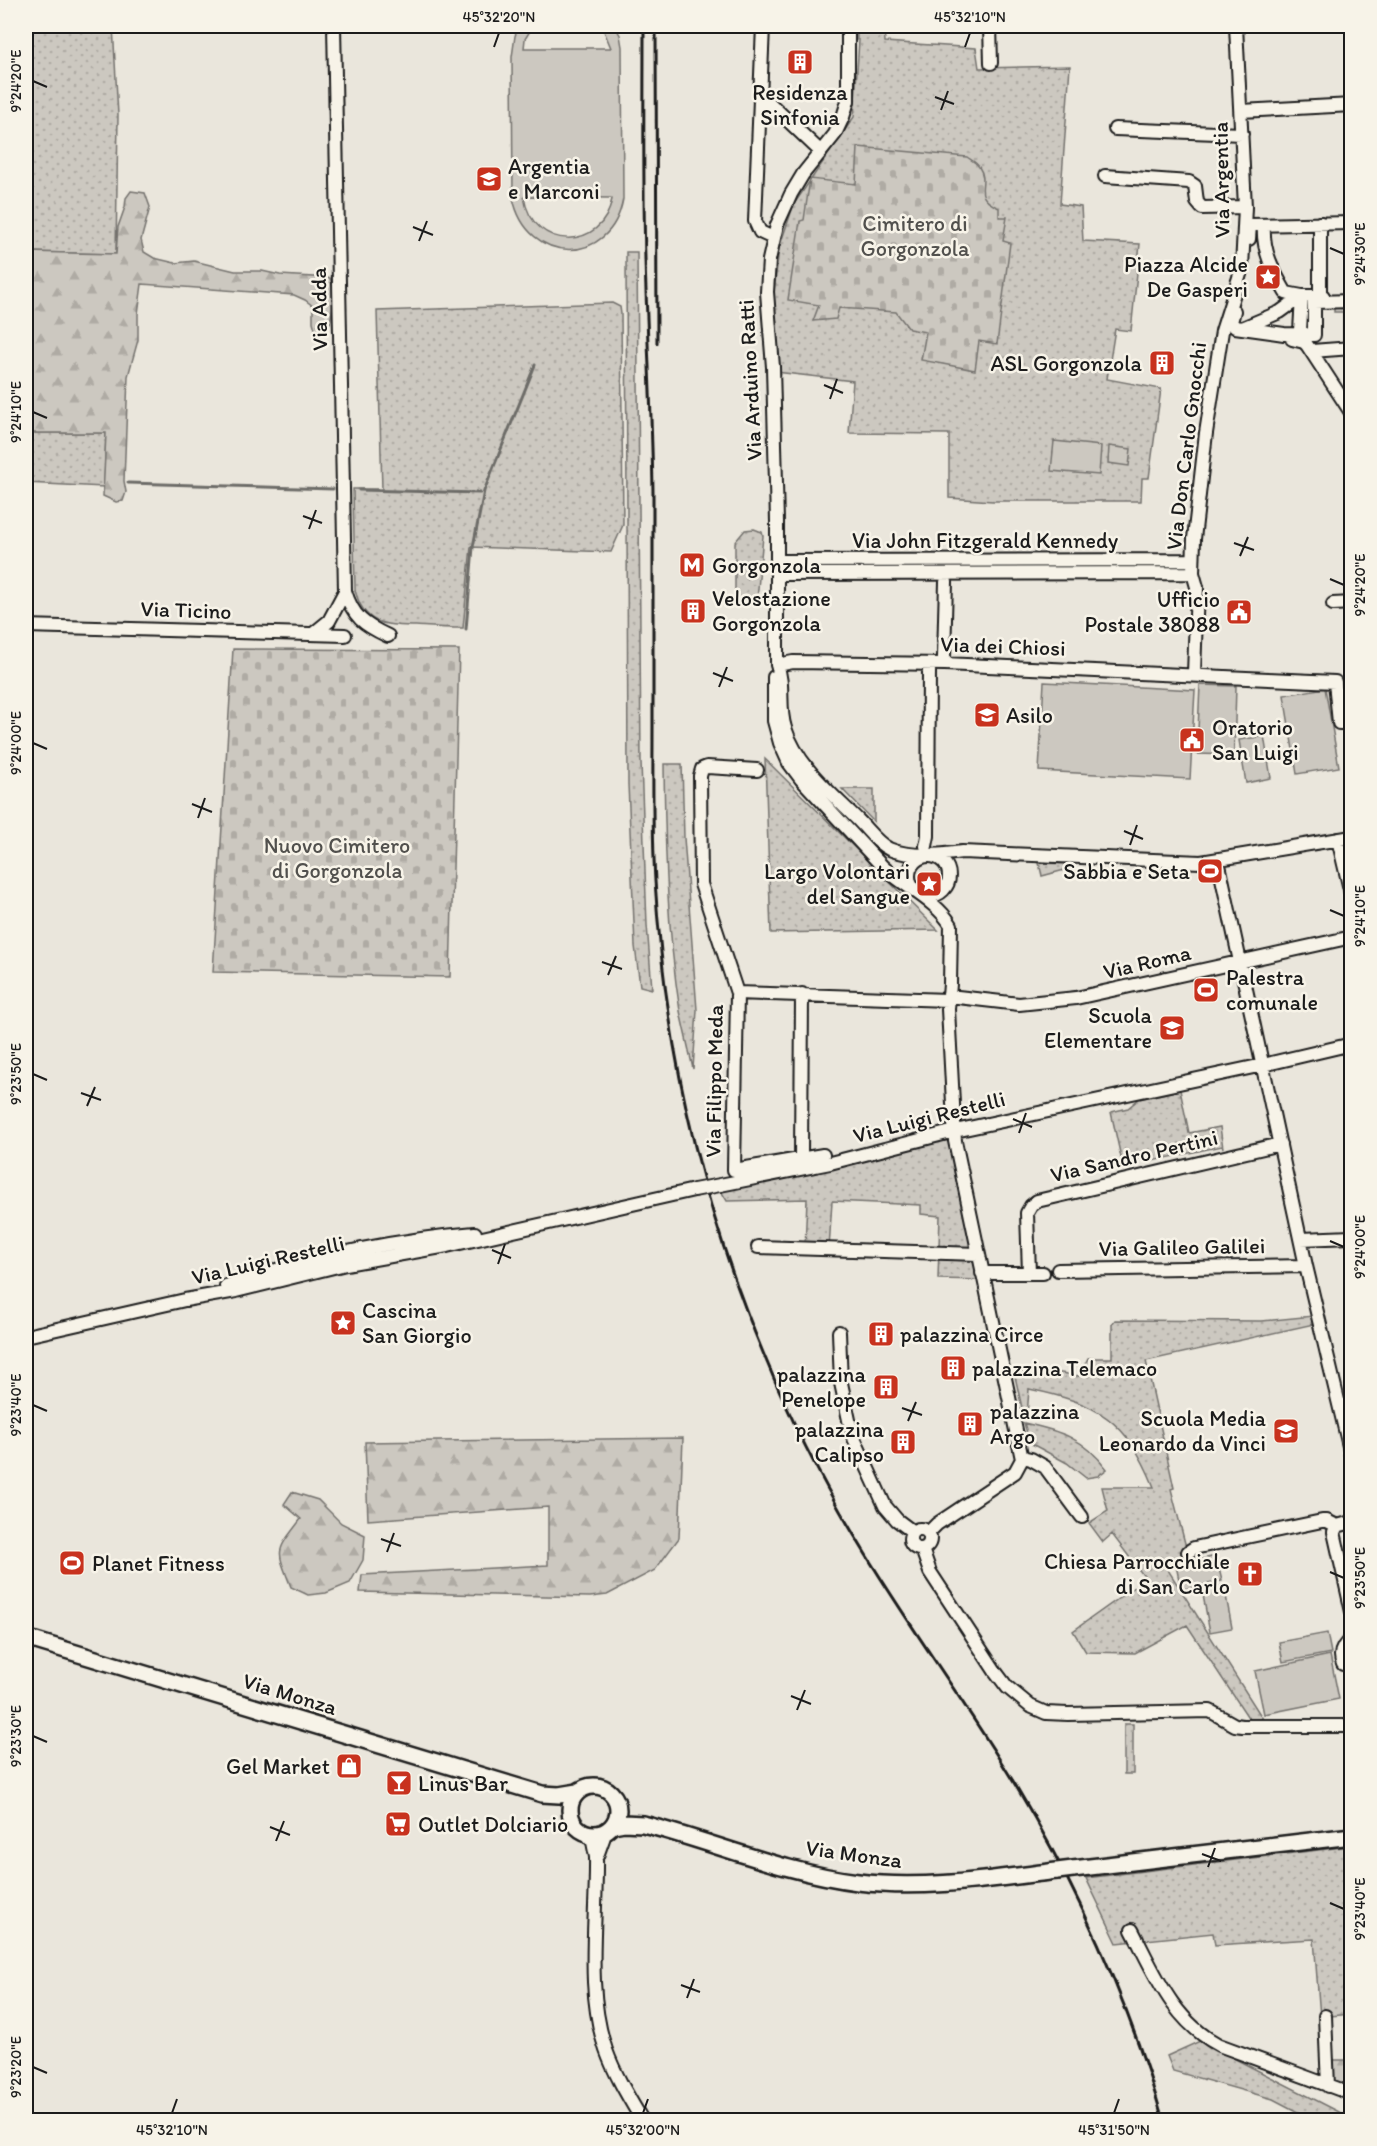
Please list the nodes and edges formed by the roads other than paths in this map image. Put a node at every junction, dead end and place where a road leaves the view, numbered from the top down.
1 (334, 26) edge
2 (763, 26) edge
3 (848, 26) edge
4 (990, 26) edge
5 (1236, 26) edge
6 (991, 63) dead end
7 (761, 95) junction
8 (1352, 105) edge
9 (1241, 111) junction
10 (1115, 129) dead end
11 (1242, 134) junction
12 (821, 152) junction
13 (1105, 176) dead end
14 (1245, 213) junction
15 (1352, 221) edge
16 (1320, 224) junction
17 (1264, 225) junction
18 (773, 238) junction
19 (1302, 296) junction
20 (1320, 296) junction
21 (1352, 296) edge
22 (1352, 301) edge
23 (1233, 316) junction
24 (1255, 322) junction
25 (1242, 328) junction
26 (1222, 331) junction
27 (1305, 334) junction
28 (1352, 348) edge
29 (1310, 349) junction
30 (1352, 414) edge
31 (1193, 560) junction
32 (777, 561) junction
33 (1193, 573) junction
34 (777, 574) junction
35 (946, 582) dead end
36 (345, 591) junction
37 (1352, 603) edge
38 (1333, 604) dead end
39 (352, 609) junction
40 (335, 612) junction
41 (26, 626) edge
42 (313, 634) junction
43 (345, 634) junction
44 (388, 636) dead end
45 (944, 657) dead end
46 (777, 665) junction
47 (929, 671) dead end
48 (1194, 674) junction
49 (1345, 723) edge
50 (757, 770) dead end
51 (1352, 837) edge
52 (1338, 839) junction
53 (928, 850) junction
54 (1218, 860) junction
55 (917, 892) junction
56 (1352, 898) edge
57 (1352, 937) edge
58 (1241, 962) junction
59 (737, 993) junction
60 (802, 994) junction
61 (948, 998) junction
62 (1352, 1044) edge
63 (1263, 1065) junction
64 (955, 1131) junction
65 (1280, 1144) junction
66 (823, 1155) dead end
67 (801, 1160) junction
68 (1352, 1237) edge
69 (1301, 1239) junction
70 (758, 1247) dead end
71 (978, 1254) junction
72 (1306, 1266) junction
73 (1058, 1270) dead end
74 (982, 1273) junction
75 (1029, 1273) junction
76 (1043, 1273) dead end
77 (839, 1332) dead end
78 (26, 1336) edge
79 (1022, 1457) junction
80 (1352, 1459) edge
81 (1082, 1517) dead end
82 (1352, 1522) edge
83 (1337, 1526) junction
84 (913, 1532) junction
85 (928, 1533) junction
86 (922, 1549) junction
87 (1188, 1552) dead end
88 (1352, 1612) edge
89 (26, 1638) edge
90 (1352, 1638) edge
91 (1352, 1665) edge
92 (1352, 1726) edge
93 (577, 1792) junction
94 (542, 1794) junction
95 (618, 1805) junction
96 (570, 1813) junction
97 (649, 1826) junction
98 (610, 1828) junction
99 (586, 1833) junction
100 (1352, 1836) edge
101 (596, 1857) junction
102 (1132, 1930) dead end
103 (1325, 2016) dead end
104 (1329, 2086) junction
105 (1352, 2094) edge
106 (642, 2121) edge

1 - 36 street, Via Adda
2 - 7 street
3 - 12 street, Via Arduino Ratti
4 - 6 street
5 - 9 street, Via Argentia
7 - 12 street
7 - 18 street
8 - 9 street
9 - 11 street, Via Argentia
10 - 11 street
11 - 14 street, Via Argentia
12 - 18 street, Via Arduino Ratti
13 - 14 street
14 - 15 street
14 - 26 street, Via Argentia
15 - 16 street
16 - 17 street
16 - 20 street
17 - 19 street
17 - 23 street
18 - 32 street, Via Arduino Ratti
19 - 20 street
19 - 24 street
19 - 27 street
20 - 21 street
22 - 27 street
23 - 24 street
23 - 25 street
24 - 25 street
25 - 27 street
26 - 29 street
26 - 31 street, Via Don Carlo Gnocchi
28 - 29 street
29 - 30 street
31 - 32 street, Via John Fitzgerald Kennedy
31 - 33 street, Via Don Carlo Gnocchi
32 - 34 street, Via Arduino Ratti
33 - 34 street, Via John Fitzgerald Kennedy
33 - 48 street, Via Don Carlo Gnocchi
34 - 46 street, Via Arduino Ratti
35 - 45 street
36 - 39 street, Via Adda
36 - 40 street, Via Adda
37 - 38 street
39 - 43 street
39 - 44 street, Via Adda
40 - 42 street, Via Adda
40 - 43 street
41 - 42 street, Via Ticino
42 - 43 street, Via Ticino
46 - 48 street, Via dei Chiosi
46 - 53 street
46 - 55 street
47 - 53 street
48 - 49 street, Via dei Chiosi
50 - 59 street, Via Filippo Meda
51 - 52 street
52 - 54 street
52 - 56 street
53 - 54 street
53 - 55 street
53 - 55 street
54 - 58 street
55 - 61 street
57 - 58 street, Via Roma
58 - 61 street, Via Roma
58 - 63 street
59 - 60 street, Via Roma
59 - 67 street, Via Filippo Meda
60 - 61 street, Via Roma
60 - 67 street
61 - 64 street
62 - 63 street, Via Luigi Restelli
63 - 64 street, Via Luigi Restelli
63 - 65 street
64 - 71 street
64 - 78 street, Via Luigi Restelli, bridge
65 - 69 street
65 - 75 street, Via Sandro Pertini
66 - 67 street
68 - 69 street
69 - 72 street
70 - 71 street
71 - 74 street
72 - 73 street, Via Galileo Galilei
72 - 80 street
74 - 75 street
74 - 79 street
75 - 76 street
77 - 84 street
79 - 81 street
79 - 85 street
82 - 83 street
83 - 87 street
83 - 88 street
84 - 85 street
84 - 86 street
85 - 86 street
86 - 92 street
89 - 94 main road, Via Monza
90 - 91 street
93 - 94 main road, Via Monza
93 - 95 main road, Via Monza
93 - 96 main road
94 - 96 main road, Via Monza
95 - 97 main road, Via Monza
95 - 98 main road
96 - 99 main road, Via Monza
97 - 98 main road, Via Monza
97 - 100 main road, Via Monza, bridge
98 - 99 main road, Via Monza
98 - 101 street
99 - 101 street
101 - 106 street
102 - 104 street
103 - 104 street
104 - 105 street

